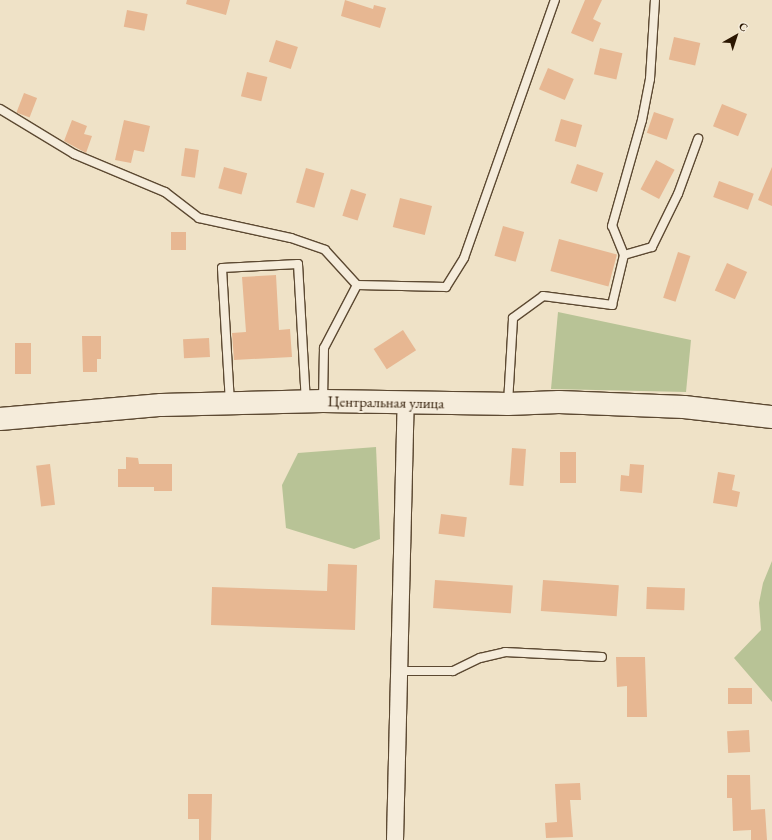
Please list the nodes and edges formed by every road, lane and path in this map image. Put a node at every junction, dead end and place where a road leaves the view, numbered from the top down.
1 (555, 0) edge
2 (655, 0) edge
3 (0, 109) edge
4 (698, 139) dead end
5 (624, 255) junction
6 (358, 285) junction
7 (315, 401) junction
8 (406, 402) junction
9 (230, 403) junction
10 (508, 404) junction
11 (772, 417) edge
12 (0, 419) edge
13 (602, 657) dead end
14 (399, 671) junction
15 (395, 840) edge

1 - 6 lane
2 - 5 lane
3 - 6 lane
4 - 5 lane
5 - 10 lane
6 - 7 lane
7 - 8 street, Центральная улица
7 - 9 street, Центральная улица
7 - 9 lane
8 - 10 street, Центральная улица
8 - 14 street
9 - 12 street, Центральная улица
10 - 11 street, Центральная улица
13 - 14 lane
14 - 15 street

